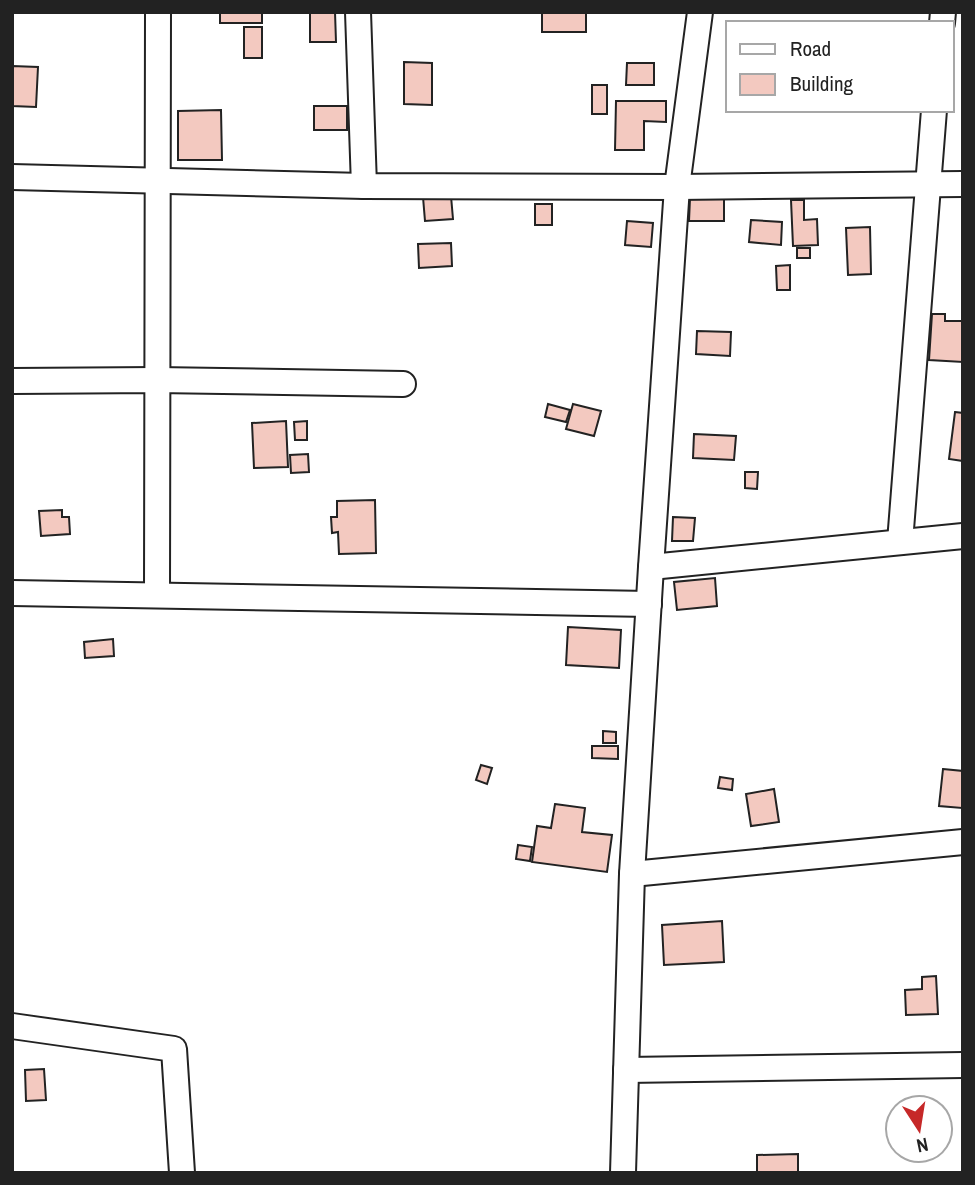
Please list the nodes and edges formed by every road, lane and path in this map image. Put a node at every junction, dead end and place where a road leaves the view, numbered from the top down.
1 (158, 12) edge
2 (358, 12) edge
3 (700, 12) edge
4 (934, 112) edge
5 (12, 177) edge
6 (158, 180) junction
7 (927, 184) junction
8 (963, 184) edge
9 (363, 186) junction
10 (677, 187) junction
11 (157, 380) junction
12 (12, 381) edge
13 (403, 384) dead end
14 (963, 536) edge
15 (900, 542) junction
16 (651, 566) junction
17 (12, 593) edge
18 (157, 595) junction
19 (649, 604) junction
20 (963, 842) edge
21 (632, 874) junction
22 (12, 1026) edge
23 (963, 1065) edge
24 (626, 1070) junction
25 (182, 1173) edge
26 (623, 1173) edge

1 - 6 street
2 - 9 street
3 - 10 street
4 - 7 street
5 - 6 street
6 - 9 street
6 - 11 street
7 - 8 street
7 - 10 street
7 - 15 street
9 - 10 street
10 - 16 street
11 - 12 street
11 - 13 street
11 - 18 street
14 - 15 street
15 - 16 street
16 - 19 street
17 - 18 street
18 - 19 street
19 - 21 street
20 - 21 street
21 - 24 street
22 - 25 street
23 - 24 street
24 - 26 street

